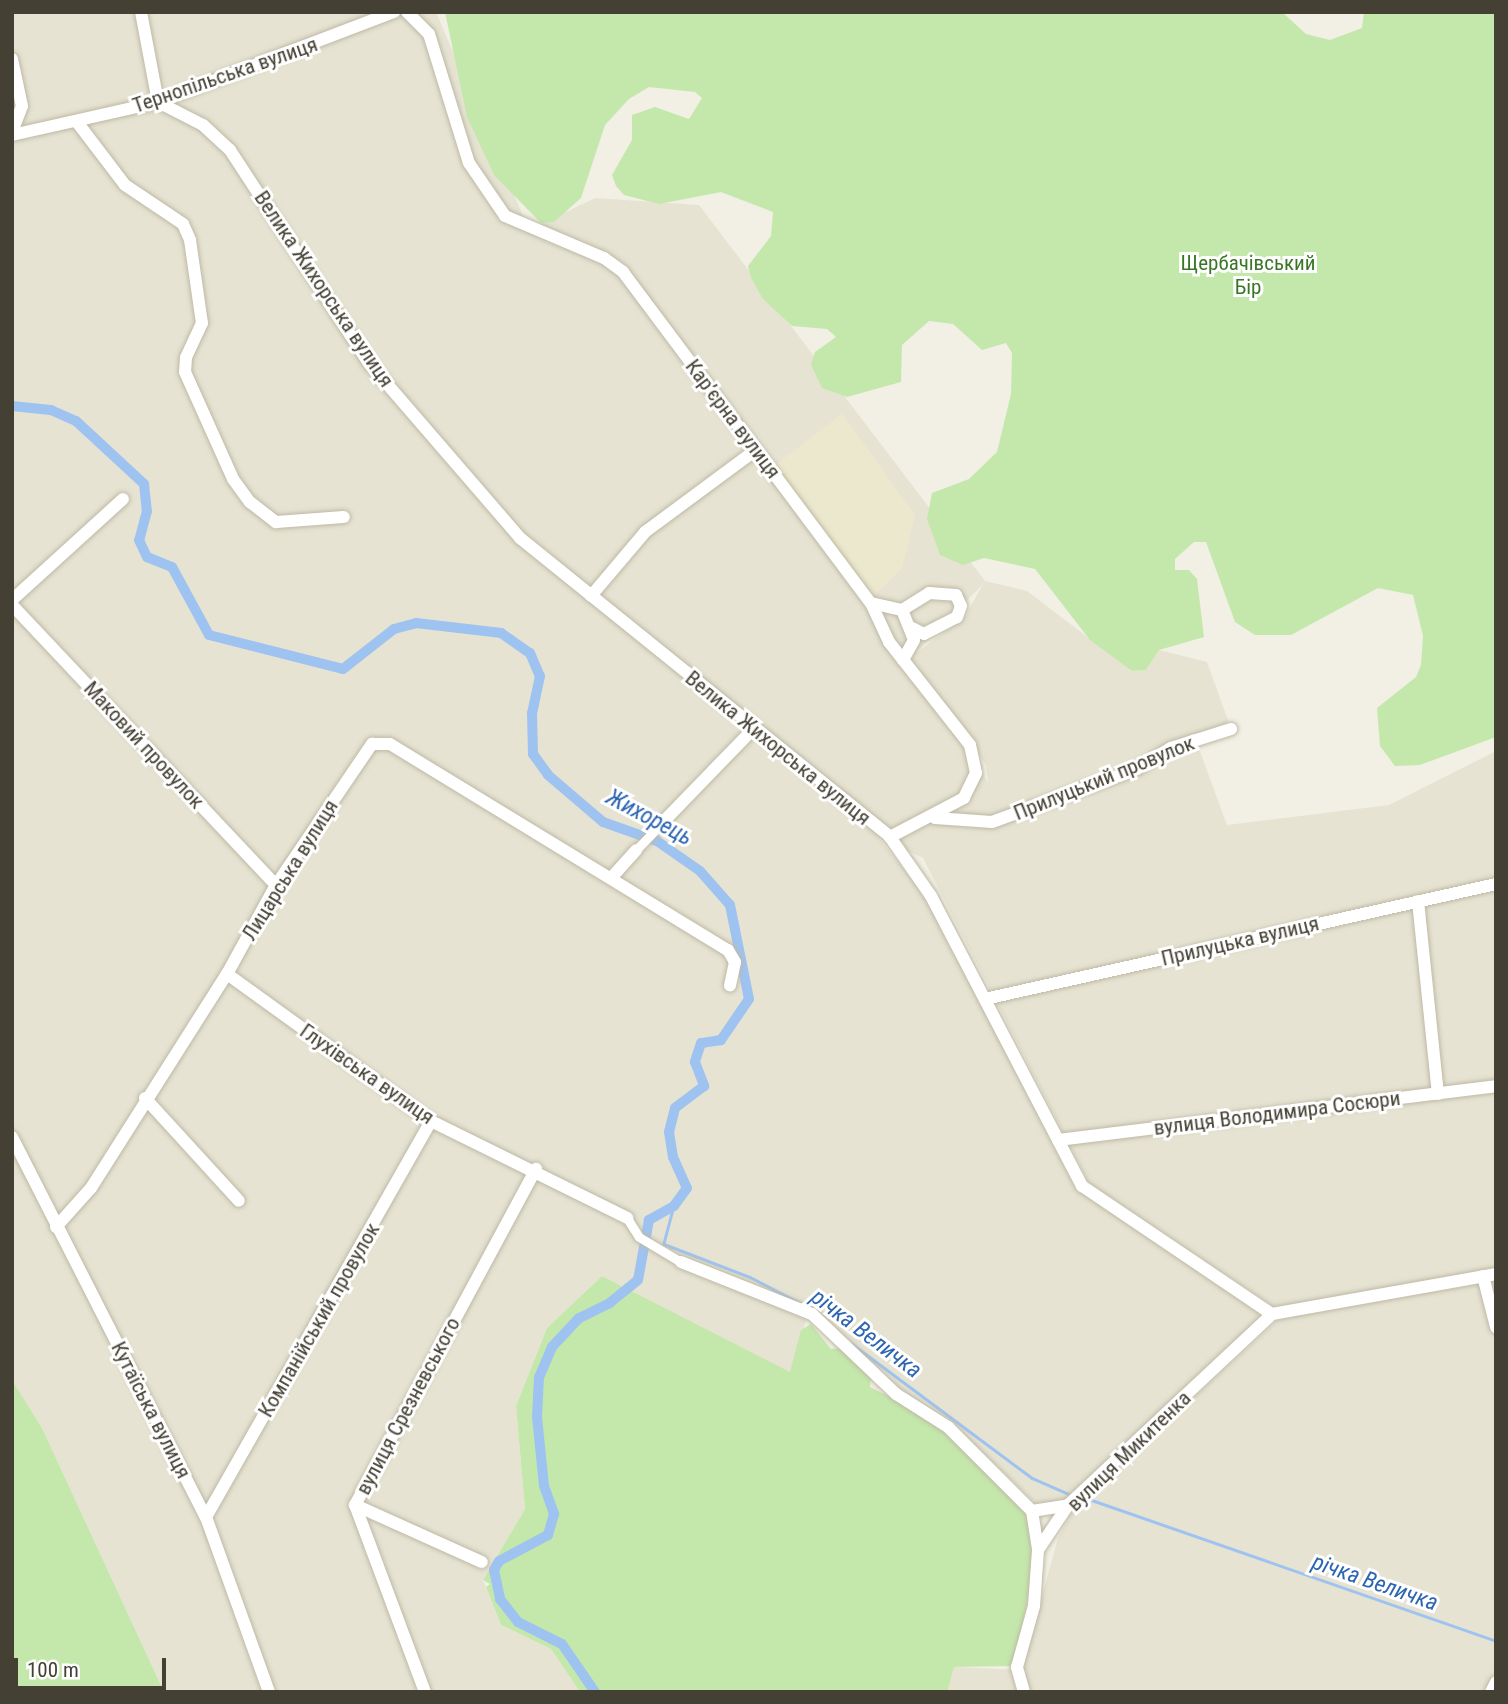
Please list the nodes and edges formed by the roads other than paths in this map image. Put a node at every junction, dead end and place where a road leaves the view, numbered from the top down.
1 (141, 12) edge
2 (394, 12) edge
3 (407, 12) edge
4 (12, 59) edge
5 (158, 102) junction
6 (77, 122) junction
7 (12, 133) edge
8 (756, 450) junction
9 (123, 499) dead end
10 (344, 517) dead end
11 (591, 596) junction
12 (12, 602) edge
13 (872, 603) junction
14 (902, 610) junction
15 (912, 628) junction
16 (903, 660) junction
17 (752, 729) junction
18 (1231, 729) dead end
19 (935, 818) junction
20 (663, 821) joint
21 (890, 837) junction
22 (640, 846) joint
23 (611, 877) junction
24 (1496, 884) edge
25 (276, 885) junction
26 (1418, 901) junction
27 (228, 974) junction
28 (730, 985) dead end
29 (985, 999) junction
30 (1496, 1086) edge
31 (1437, 1094) junction
32 (145, 1098) junction
33 (431, 1121) junction
34 (12, 1138) edge
35 (1058, 1140) junction
36 (536, 1169) junction
37 (239, 1201) dead end
38 (627, 1218) joint
39 (56, 1227) junction
40 (681, 1262) joint
41 (1489, 1275) edge
42 (1272, 1314) junction
43 (1496, 1326) edge
44 (355, 1506) junction
45 (1068, 1506) junction
46 (1032, 1511) junction
47 (206, 1517) junction
48 (1038, 1550) junction
49 (482, 1563) dead end
50 (1496, 1682) edge
51 (269, 1692) edge
52 (425, 1692) edge
53 (1024, 1692) edge
54 (1491, 1692) edge

1 - 5 street
2 - 5 street, Тернопільська вулиця
3 - 8 street, Кар’єрна вулиця
4 - 7 street
5 - 6 street, Тернопільська вулиця
5 - 11 street, Велика Жихорська вулиця
6 - 7 street, Тернопільська вулиця
6 - 10 street
8 - 11 street
8 - 13 street, Кар’єрна вулиця
9 - 12 street
11 - 17 street, Велика Жихорська вулиця
12 - 25 street, Маковий провулок
13 - 14 street
13 - 16 street, Кар’єрна вулиця
14 - 15 street
14 - 15 street
15 - 16 street
16 - 19 street, Кар’єрна вулиця
17 - 20 street
17 - 21 street, Велика Жихорська вулиця
18 - 19 street, Прилуцький провулок
19 - 21 street, Кар’єрна вулиця
20 - 22 street
21 - 29 street, Велика Жихорська вулиця
22 - 23 street
23 - 25 street, Лицарська вулиця
23 - 28 street, Лицарська вулиця
24 - 26 street, Прилуцька вулиця
25 - 27 street, Лицарська вулиця
26 - 29 street, Прилуцька вулиця
26 - 31 street
27 - 32 street, Лицарська вулиця
27 - 33 street, Глухівська вулиця
29 - 35 street, Велика Жихорська вулиця
30 - 31 street, вулиця Володимира Сосюри
31 - 35 street, вулиця Володимира Сосюри
32 - 37 street
32 - 39 street, Лицарська вулиця
33 - 36 street, Глухівська вулиця
33 - 47 street, Компанійський провулок
34 - 39 street, Кутаїська вулиця
35 - 42 street, Велика Жихорська вулиця
36 - 38 street, Глухівська вулиця
36 - 44 street, вулиця Срезневського
38 - 40 street
39 - 47 street, Кутаїська вулиця
40 - 46 street
41 - 42 street
41 - 43 street
42 - 45 street, вулиця Микитенка
44 - 49 street
44 - 52 street, вулиця Срезневського
45 - 46 street
45 - 48 street, вулиця Микитенка
46 - 48 street
47 - 51 street, Кутаїська вулиця
48 - 53 street
50 - 54 street

